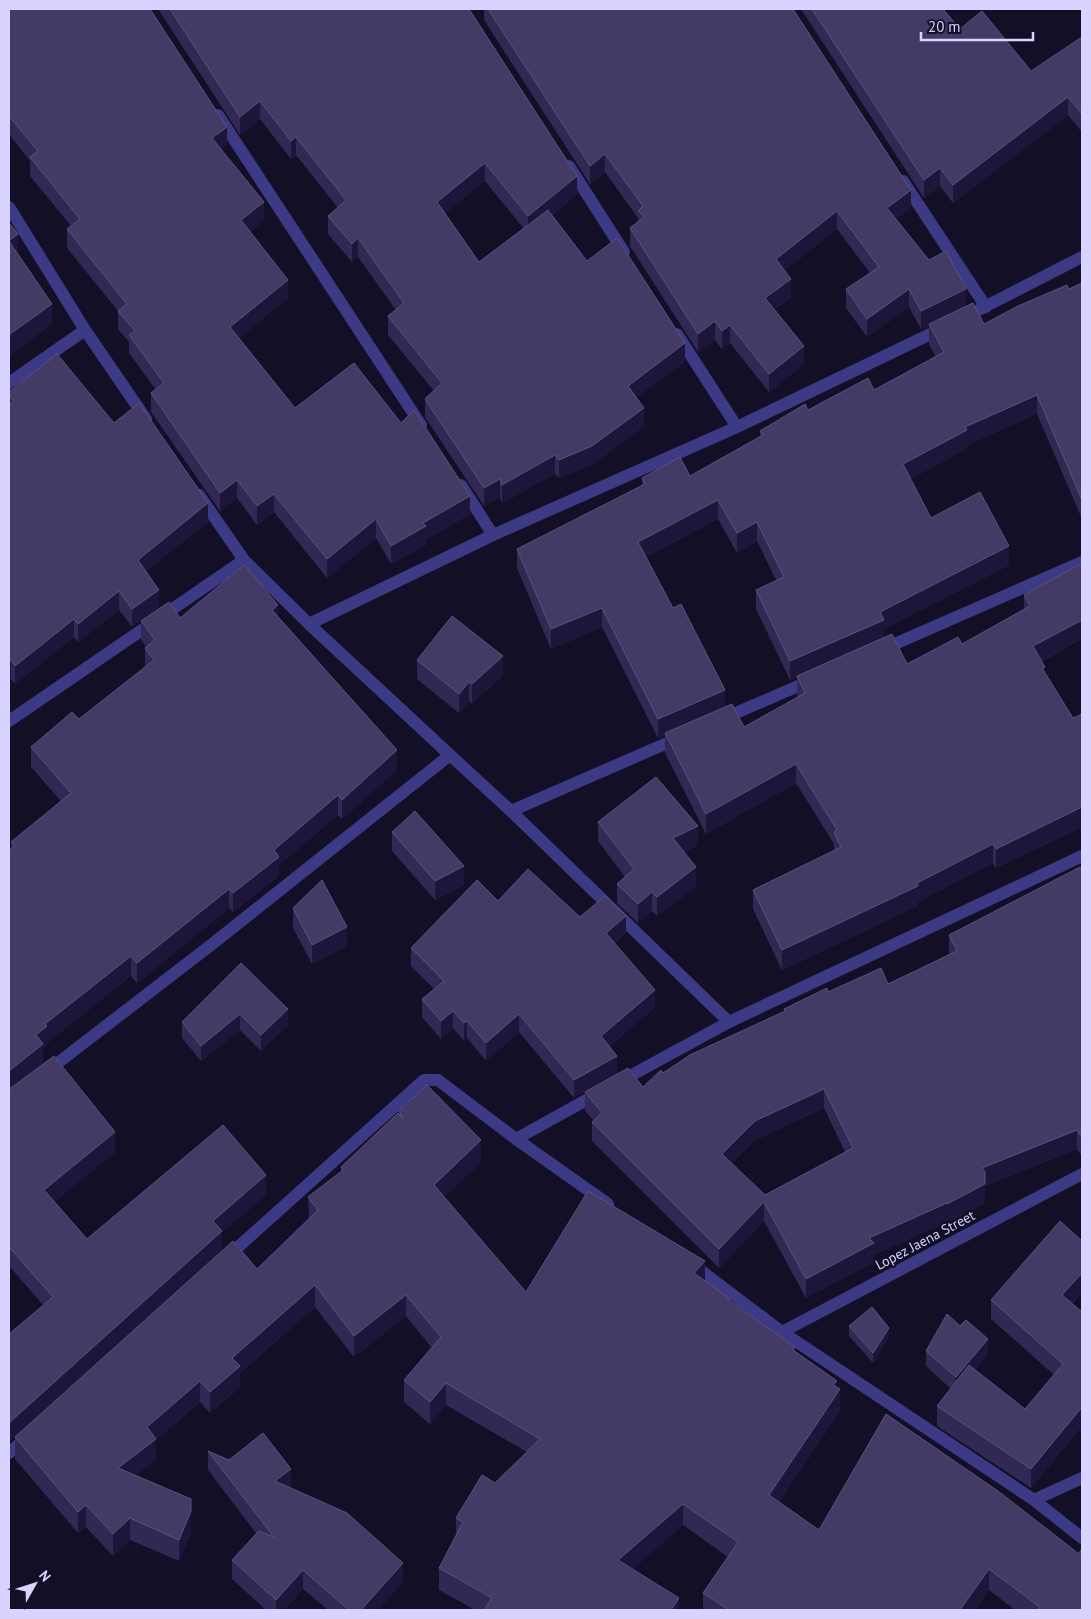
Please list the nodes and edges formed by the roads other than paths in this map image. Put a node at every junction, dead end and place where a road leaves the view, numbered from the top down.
1 (208, 101) edge
2 (564, 159) edge
3 (894, 166) edge
4 (9, 207) edge
5 (1082, 257) edge
6 (629, 260) edge
7 (986, 308) junction
8 (672, 327) edge
9 (85, 330) junction
10 (9, 383) edge
11 (737, 427) junction
12 (153, 428) edge
13 (427, 435) edge
14 (455, 476) edge
15 (193, 486) edge
16 (493, 535) junction
17 (244, 560) junction
18 (1082, 562) edge
19 (309, 624) junction
20 (874, 653) edge
21 (819, 677) edge
22 (9, 721) edge
23 (710, 724) edge
24 (692, 732) edge
25 (450, 755) junction
26 (511, 811) junction
27 (1082, 856) edge
28 (728, 1022) junction
29 (32, 1082) edge
30 (516, 1139) junction
31 (1082, 1174) edge
32 (618, 1211) edge
33 (680, 1255) edge
34 (216, 1267) edge
35 (782, 1332) junction
36 (38, 1427) edge
37 (9, 1453) edge
38 (1082, 1478) edge
39 (1034, 1500) junction
40 (1082, 1538) edge

1 - 13 street
2 - 6 street
3 - 7 street
4 - 9 street
5 - 7 street
7 - 11 street
8 - 11 street
9 - 10 street
9 - 12 street
11 - 16 street
14 - 16 street
15 - 17 street
16 - 19 street
17 - 19 street
17 - 22 street
18 - 20 street
19 - 25 street
21 - 23 street
24 - 26 street
25 - 26 street
25 - 29 street
26 - 28 street
27 - 28 street
28 - 30 street
30 - 32 street
30 - 34 street
31 - 35 street, Lopez Jaena Street
33 - 35 street
35 - 39 street
36 - 37 street
38 - 39 street
39 - 40 street

